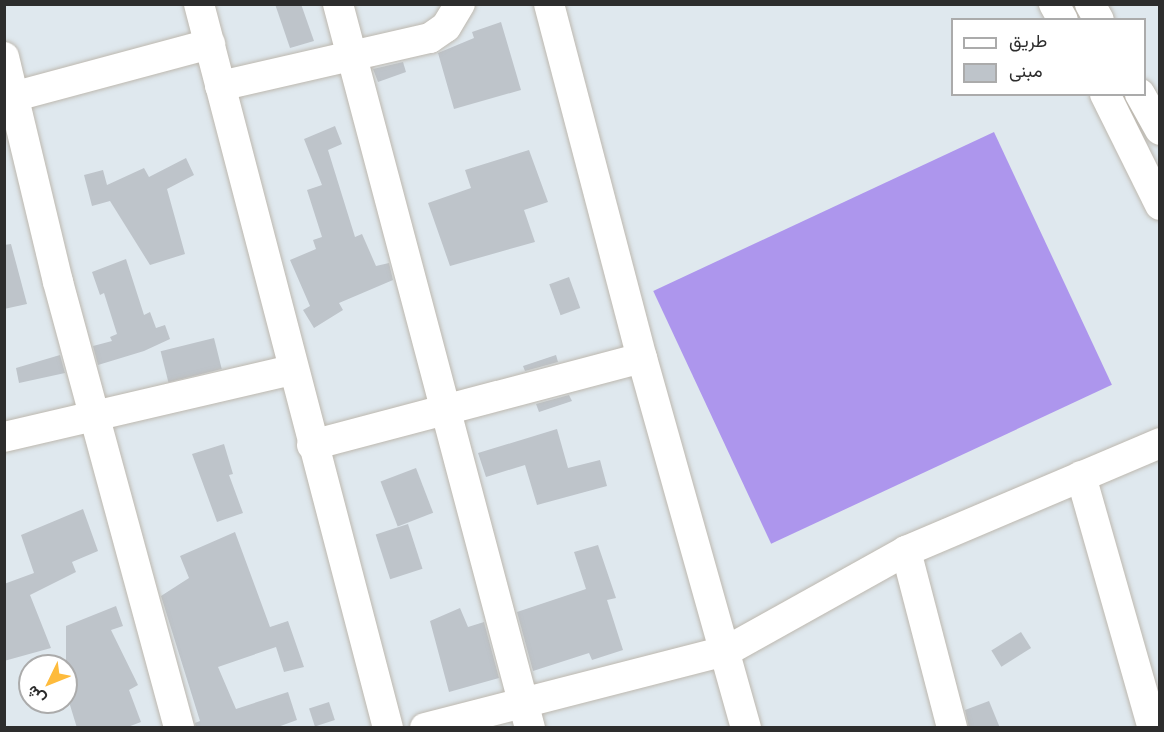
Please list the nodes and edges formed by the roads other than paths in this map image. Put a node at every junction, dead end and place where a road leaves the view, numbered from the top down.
1 (200, 4) edge
2 (338, 4) edge
3 (460, 4) edge
4 (549, 4) edge
5 (1054, 4) edge
6 (1090, 4) edge
7 (1062, 18) edge
8 (1097, 18) edge
9 (210, 44) junction
10 (4, 57) edge
11 (352, 58) junction
12 (220, 86) junction
13 (16, 96) junction
14 (1106, 96) edge
15 (1141, 96) edge
16 (1160, 130) edge
17 (1160, 206) edge
18 (642, 358) junction
19 (293, 370) junction
20 (446, 410) junction
21 (96, 417) junction
22 (4, 437) edge
23 (1160, 443) edge
24 (312, 445) junction
25 (1081, 476) junction
26 (906, 551) junction
27 (728, 650) junction
28 (527, 714) edge
29 (179, 728) edge
30 (388, 728) edge
31 (425, 728) edge
32 (746, 728) edge
33 (952, 728) edge
34 (1153, 728) edge

1 - 9 street
2 - 11 street
3 - 11 street
4 - 18 street
5 - 7 street
6 - 8 street
9 - 12 street
9 - 13 street
10 - 13 street
11 - 12 street
11 - 20 street
12 - 19 street
13 - 21 street
14 - 17 street
15 - 16 street
18 - 20 street
18 - 27 street
19 - 21 street
19 - 24 street
20 - 24 street
20 - 28 street
21 - 22 street
21 - 29 street
23 - 25 street
24 - 30 street
25 - 26 street
25 - 34 street
26 - 27 street
26 - 33 street
27 - 28 street
27 - 32 street
28 - 31 street

